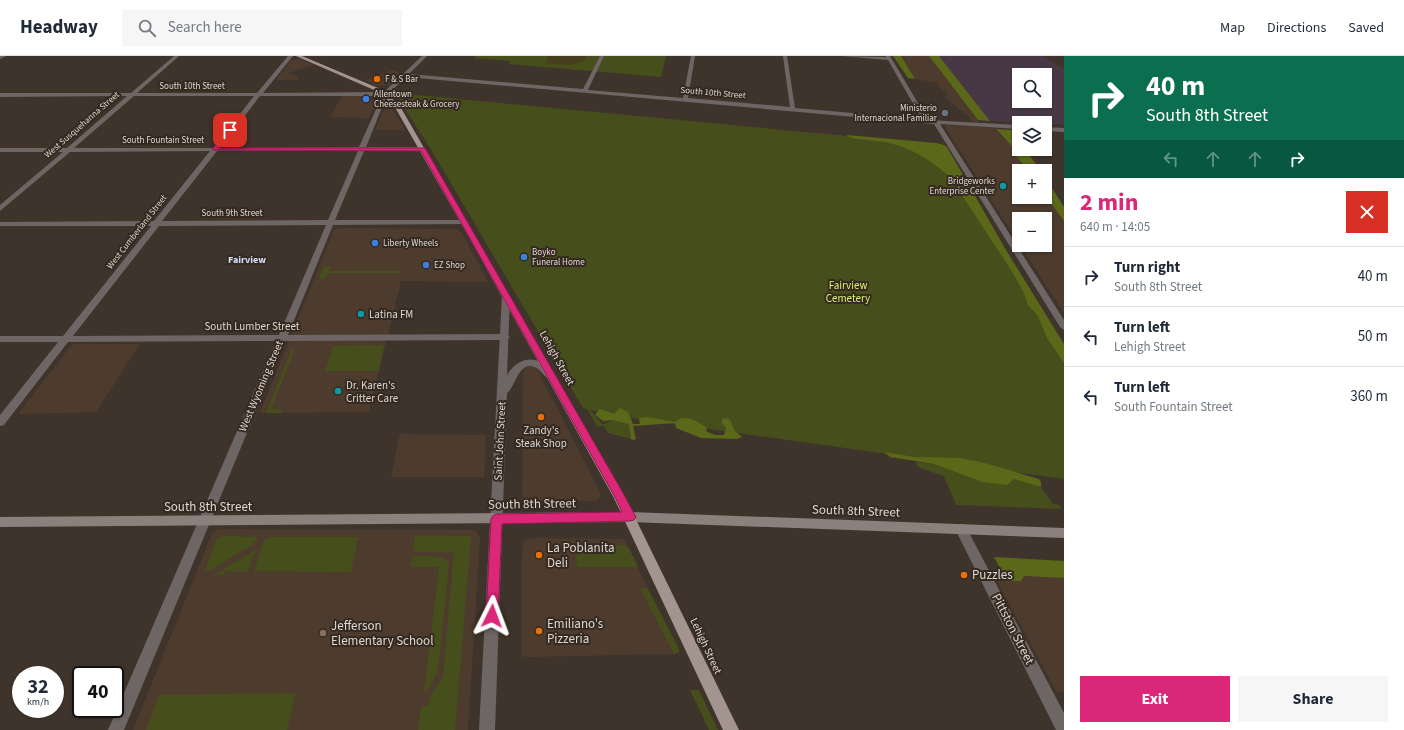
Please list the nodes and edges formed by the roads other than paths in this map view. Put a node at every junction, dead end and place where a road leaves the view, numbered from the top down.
1 (4, 56) edge
2 (176, 56) edge
3 (291, 56) edge
4 (298, 56) edge
5 (425, 56) edge
6 (602, 56) edge
7 (693, 56) edge
8 (785, 56) edge
9 (843, 56) edge
10 (0, 58) edge
11 (889, 58) edge
12 (405, 75) junction
13 (585, 91) junction
14 (258, 94) junction
15 (385, 94) junction
16 (0, 95) edge
17 (132, 95) junction
18 (685, 100) junction
19 (792, 110) junction
20 (927, 122) junction
21 (936, 122) junction
22 (1012, 127) edge
23 (1052, 129) edge
24 (1064, 130) edge
25 (215, 149) junction
26 (362, 149) junction
27 (423, 149) junction
28 (0, 150) edge
29 (68, 150) junction
30 (0, 209) edge
31 (464, 222) junction
32 (331, 223) junction
33 (0, 224) edge
34 (156, 224) junction
35 (506, 295) junction
36 (1064, 327) edge
37 (505, 337) junction
38 (282, 338) junction
39 (66, 339) junction
40 (0, 340) edge
41 (502, 402) junction
42 (566, 402) junction
43 (0, 422) edge
44 (630, 517) junction
45 (496, 519) junction
46 (204, 521) junction
47 (0, 522) edge
48 (961, 529) junction
49 (1064, 533) edge
50 (1064, 729) edge
51 (116, 730) edge
52 (487, 730) edge
53 (731, 730) edge

1 - 10 street
2 - 17 street, West Susquehanna Street
3 - 14 street, West Cumberland Street
4 - 15 main road, Lehigh Street
5 - 12 street, West Wyoming Street
6 - 13 street
7 - 18 street
8 - 19 street
9 - 11 street
11 - 20 street
12 - 13 street, South 10th Street
12 - 15 street, West Wyoming Street
13 - 18 street, South 10th Street
14 - 15 street, South 10th Street
14 - 17 street, South 10th Street
14 - 25 street, West Cumberland Street
15 - 26 street, West Wyoming Street
15 - 27 main road, Lehigh Street
16 - 17 street, South 10th Street
17 - 29 street, West Susquehanna Street
18 - 19 street, South 10th Street
19 - 20 street, South 10th Street
20 - 21 street, South 10th Street
21 - 22 street, South 10th Street
21 - 36 street
23 - 24 street
25 - 26 street, South Fountain Street
25 - 29 street, South Fountain Street
25 - 34 street, West Cumberland Street
26 - 27 street, South Fountain Street
26 - 32 street, West Wyoming Street
27 - 31 main road, Lehigh Street
28 - 29 street, South Fountain Street
29 - 30 street, West Susquehanna Street
31 - 32 street, South 9th Street
31 - 35 main road, Lehigh Street
32 - 34 street, South 9th Street
32 - 38 street, West Wyoming Street
33 - 34 street, South 9th Street
34 - 39 street, West Cumberland Street
35 - 37 street, Saint John Street
35 - 42 main road, Lehigh Street
37 - 38 street, South Lumber Street
37 - 41 street, Saint John Street
38 - 39 street, South Lumber Street
38 - 46 street, West Wyoming Street
39 - 40 street, South Lumber Street
39 - 43 street, West Cumberland Street
41 - 42 street
41 - 45 street, Saint John Street
42 - 44 main road, Lehigh Street
44 - 45 main road, South 8th Street
44 - 48 main road, South 8th Street
44 - 53 main road, Lehigh Street
45 - 46 main road, South 8th Street
45 - 52 street, Saint John Street
46 - 47 main road, South 8th Street
46 - 51 street, West Wyoming Street
48 - 49 main road, South 8th Street
48 - 50 street, Pittston Street

